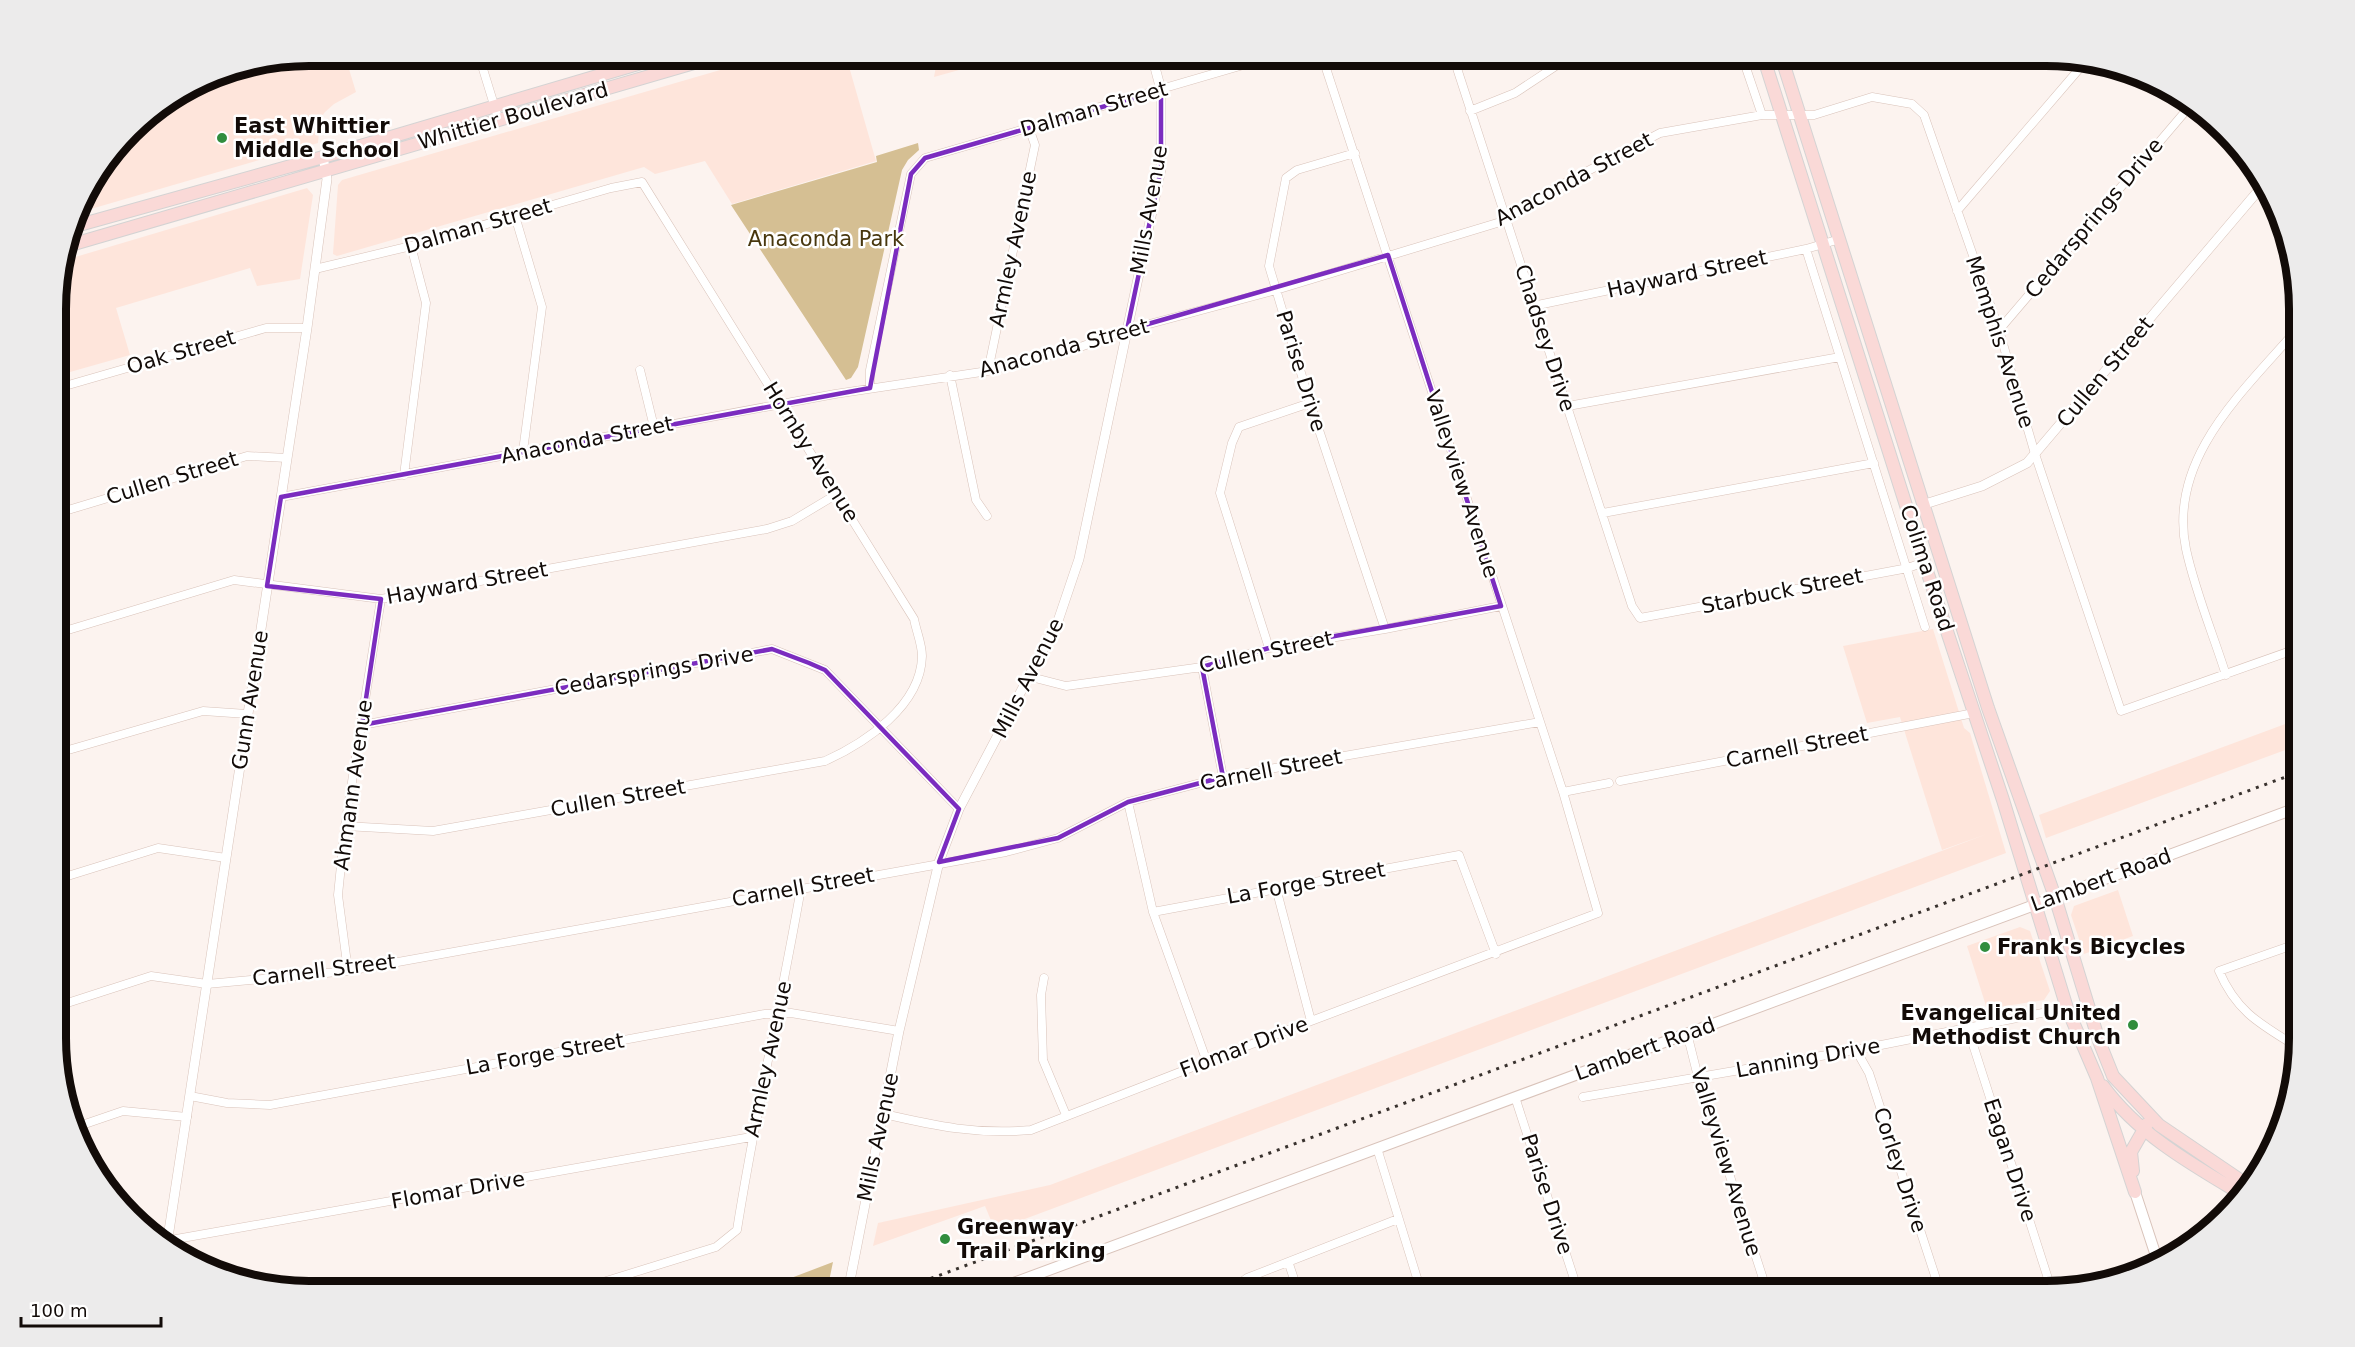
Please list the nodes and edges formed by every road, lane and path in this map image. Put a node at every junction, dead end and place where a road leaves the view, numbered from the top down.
1 (482, 66) edge
2 (630, 66) edge
3 (685, 66) edge
4 (1155, 66) edge
5 (1241, 66) edge
6 (1326, 66) edge
7 (1456, 66) edge
8 (1556, 66) edge
9 (1745, 66) edge
10 (1766, 66) edge
11 (1784, 66) edge
12 (2080, 68) edge
13 (1161, 90) junction
14 (494, 105) junction
15 (1470, 111) junction
16 (2186, 111) edge
17 (1762, 115) junction
18 (1782, 115) junction
19 (1800, 116) junction
20 (499, 122) junction
21 (1029, 128) junction
22 (1355, 153) junction
23 (323, 157) junction
24 (326, 171) junction
25 (642, 182) joint
26 (2258, 192) edge
27 (1957, 211) junction
28 (515, 216) junction
29 (1507, 220) junction
30 (81, 224) edge
31 (1840, 239) junction
32 (75, 244) edge
33 (1823, 245) junction
34 (411, 246) junction
35 (1806, 249) junction
36 (1388, 255) junction
37 (315, 269) junction
38 (1276, 290) junction
39 (1533, 306) junction
40 (307, 328) junction
41 (1127, 330) junction
42 (1999, 330) junction
43 (2289, 339) edge
44 (1840, 357) junction
45 (640, 370) dead end
46 (988, 371) junction
47 (950, 375) junction
48 (66, 386) edge
49 (870, 388) junction
50 (1310, 403) junction
51 (782, 404) junction
52 (1568, 406) junction
53 (654, 427) junction
54 (523, 451) junction
55 (2035, 454) junction
56 (287, 458) junction
57 (1874, 463) junction
58 (404, 475) junction
59 (837, 494) junction
60 (281, 497) junction
61 (1925, 504) junction
62 (1908, 509) junction
63 (66, 511) edge
64 (1603, 513) junction
65 (987, 516) dead end
66 (1940, 556) junction
67 (1924, 562) junction
68 (1908, 568) junction
69 (267, 586) junction
70 (381, 599) junction
71 (1501, 606) junction
72 (1640, 618) joint
73 (1925, 627) dead end
74 (1385, 629) junction
75 (66, 631) edge
76 (1269, 648) junction
77 (2289, 652) edge
78 (1202, 667) junction
79 (2226, 675) junction
80 (1031, 676) junction
81 (1988, 708) junction
82 (1974, 713) junction
83 (247, 714) junction
84 (1540, 722) junction
85 (362, 725) junction
86 (881, 726) junction
87 (66, 751) edge
88 (1223, 777) junction
89 (1620, 781) dead end
90 (1609, 783) dead end
91 (1563, 792) junction
92 (1128, 802) junction
93 (959, 809) junction
94 (2289, 811) edge
95 (345, 826) junction
96 (226, 858) junction
97 (939, 862) junction
98 (66, 877) edge
99 (801, 888) junction
100 (1276, 888) junction
101 (2055, 897) junction
102 (2034, 905) junction
103 (1153, 912) junction
104 (1598, 913) joint
105 (2289, 946) edge
106 (1496, 954) junction
107 (348, 971) junction
108 (1044, 978) dead end
109 (207, 984) junction
110 (66, 1003) edge
111 (2067, 1008) junction
112 (779, 1014) junction
113 (1311, 1021) junction
114 (1968, 1029) junction
115 (899, 1031) junction
116 (1687, 1033) junction
117 (2289, 1042) edge
118 (1856, 1050) junction
119 (1208, 1062) junction
120 (1698, 1077) junction
121 (2097, 1078) junction
122 (190, 1096) junction
123 (1515, 1097) junction
124 (1583, 1097) dead end
125 (884, 1114) junction
126 (1066, 1115) junction
127 (187, 1117) junction
128 (2152, 1118) junction
129 (82, 1125) edge
130 (2143, 1130) junction
131 (751, 1137) junction
132 (1377, 1148) junction
133 (2242, 1182) edge
134 (2236, 1190) edge
135 (2135, 1192) junction
136 (1398, 1219) junction
137 (168, 1236) edge
138 (175, 1241) edge
139 (2156, 1255) edge
140 (1289, 1264) junction
141 (606, 1281) edge
142 (850, 1281) edge
143 (1019, 1281) edge
144 (1243, 1281) edge
145 (1295, 1281) edge
146 (1418, 1281) edge
147 (1575, 1281) edge
148 (1764, 1281) edge
149 (1937, 1281) edge
150 (2049, 1281) edge

1 - 14 street
2 - 14 main road, Whittier Boulevard
3 - 20 main road, Whittier Boulevard
4 - 13 street, Mills Avenue
5 - 13 street, Dalman Street
6 - 22 street, Valleyview Avenue
7 - 15 street, Chadsey Drive
8 - 15 street
9 - 17 street
10 - 18 main road, Colima Road
11 - 19 main road, Colima Road
12 - 27 street
13 - 21 street, Dalman Street
13 - 41 street, Mills Avenue
14 - 20 street
14 - 23 main road, Whittier Boulevard
15 - 29 street, Chadsey Drive
16 - 42 street, Cedarsprings Drive
17 - 18 street, Anaconda Street
17 - 29 street, Anaconda Street
18 - 19 street, Memphis Avenue
18 - 33 main road, Colima Road
19 - 27 street, Memphis Avenue
19 - 31 main road, Colima Road
20 - 24 main road, Whittier Boulevard
21 - 46 street, Armley Avenue
21 - 49 street, Dalman Street
22 - 36 street, Valleyview Avenue
22 - 38 street, Parise Drive
23 - 24 street, Gunn Avenue
23 - 30 main road, Whittier Boulevard
24 - 32 main road, Whittier Boulevard
24 - 37 street, Gunn Avenue
25 - 28 street, Dalman Street
25 - 51 street, Hornby Avenue
26 - 55 street, Cullen Street
27 - 42 street, Memphis Avenue
28 - 34 street, Dalman Street
28 - 54 street
29 - 36 street, Anaconda Street
29 - 39 street, Chadsey Drive
31 - 33 street, Hayward Street
31 - 61 main road, Colima Road
33 - 35 street, Hayward Street
33 - 62 main road, Colima Road
34 - 37 street, Dalman Street
34 - 58 street
35 - 39 street, Hayward Street
35 - 44 street
36 - 38 street, Anaconda Street
36 - 71 street, Valleyview Avenue
37 - 40 street, Gunn Avenue
38 - 41 street, Anaconda Street
38 - 50 street, Parise Drive
39 - 52 street, Chadsey Drive
40 - 48 street, Oak Street
40 - 56 street, Gunn Avenue
41 - 46 street, Anaconda Street
41 - 80 street, Mills Avenue
42 - 55 street, Memphis Avenue
43 - 79 street
44 - 52 street
44 - 57 street
45 - 53 street
46 - 47 street, Anaconda Street
47 - 49 street, Anaconda Street
47 - 65 street
49 - 51 street, Anaconda Street
50 - 74 street, Parise Drive
50 - 76 street
51 - 53 street, Anaconda Street
51 - 59 street, Hornby Avenue
52 - 64 street, Chadsey Drive
53 - 54 street, Anaconda Street
54 - 58 street, Anaconda Street
55 - 61 street, Cullen Street
55 - 79 street, Memphis Avenue
56 - 60 street, Gunn Avenue
56 - 63 street, Cullen Street
57 - 64 street
57 - 68 street
58 - 60 street, Anaconda Street
59 - 70 street, Hayward Street
59 - 86 street, Hornby Avenue
60 - 69 street, Gunn Avenue
61 - 62 street, Cullen Street
61 - 66 main road, Colima Road
62 - 67 main road, Colima Road
64 - 72 street, Chadsey Drive
66 - 67 main road
66 - 81 main road, Colima Road
67 - 68 street, Starbuck Street
67 - 82 main road, Colima Road
68 - 72 street, Starbuck Street
68 - 73 street
69 - 70 street, Hayward Street
69 - 75 street, Hayward Street
69 - 83 street, Gunn Avenue
70 - 85 street, Ahmann Avenue
71 - 74 street, Cullen Street
71 - 84 street, Valleyview Avenue
74 - 76 street, Cullen Street
76 - 78 street, Cullen Street
77 - 79 street
78 - 80 street, Cullen Street
78 - 88 street
80 - 93 street, Mills Avenue
81 - 82 main road
81 - 101 main road, Colima Road
82 - 89 street, Carnell Street
82 - 102 main road, Colima Road
83 - 87 street
83 - 96 street, Gunn Avenue
84 - 88 street, Carnell Street
84 - 91 street, Valleyview Avenue
85 - 86 street, Cedarsprings Drive
85 - 95 street, Ahmann Avenue
86 - 93 street, Cedarsprings Drive
86 - 95 street, Cullen Street
88 - 92 street, Carnell Street
90 - 91 street
91 - 104 street, Valleyview Avenue
92 - 97 street, Carnell Street
92 - 103 street
93 - 97 street, Mills Avenue
94 - 101 main road, Lambert Road
95 - 107 street, Ahmann Avenue
96 - 98 street
96 - 109 street, Gunn Avenue
97 - 99 street, Carnell Street
97 - 115 street, Mills Avenue
99 - 107 street, Carnell Street
99 - 112 street, Armley Avenue
100 - 103 street, La Forge Street
100 - 106 street, La Forge Street
100 - 113 street
101 - 102 main road, Lambert Road
101 - 128 main road, Colima Road
102 - 111 main road, Colima Road
102 - 116 main road, Lambert Road
103 - 119 street
104 - 106 street, Flomar Drive
105 - 117 street
106 - 113 street, Flomar Drive
107 - 109 street, Carnell Street
108 - 126 street
109 - 110 street, Carnell Street
109 - 122 street, Gunn Avenue
111 - 114 street, Lanning Drive
111 - 121 main road, Colima Road
112 - 115 street, La Forge Street
112 - 122 street, La Forge Street
112 - 131 street, Armley Avenue
113 - 119 street, Flomar Drive
114 - 118 street, Lanning Drive
114 - 150 street, Eagan Drive
115 - 125 street, Mills Avenue
116 - 120 street, Valleyview Avenue
116 - 123 main road, Lambert Road
118 - 120 street, Lanning Drive
118 - 149 street, Corley Drive
119 - 126 street, Flomar Drive
120 - 124 street, Lanning Drive
120 - 148 street, Valleyview Avenue
121 - 130 main road
121 - 135 main road
122 - 127 street, Gunn Avenue
123 - 132 main road, Lambert Road
123 - 147 street, Parise Drive
125 - 126 street, Flomar Drive
125 - 142 street, Mills Avenue
127 - 129 street
127 - 137 street, Gunn Avenue
128 - 130 main road
128 - 133 main road
130 - 134 main road
130 - 135 main road
131 - 138 street, Flomar Drive
131 - 141 street, Armley Avenue
132 - 136 street
132 - 143 main road, Lambert Road
135 - 139 main road
136 - 140 street
136 - 146 street
140 - 144 street
140 - 145 street

